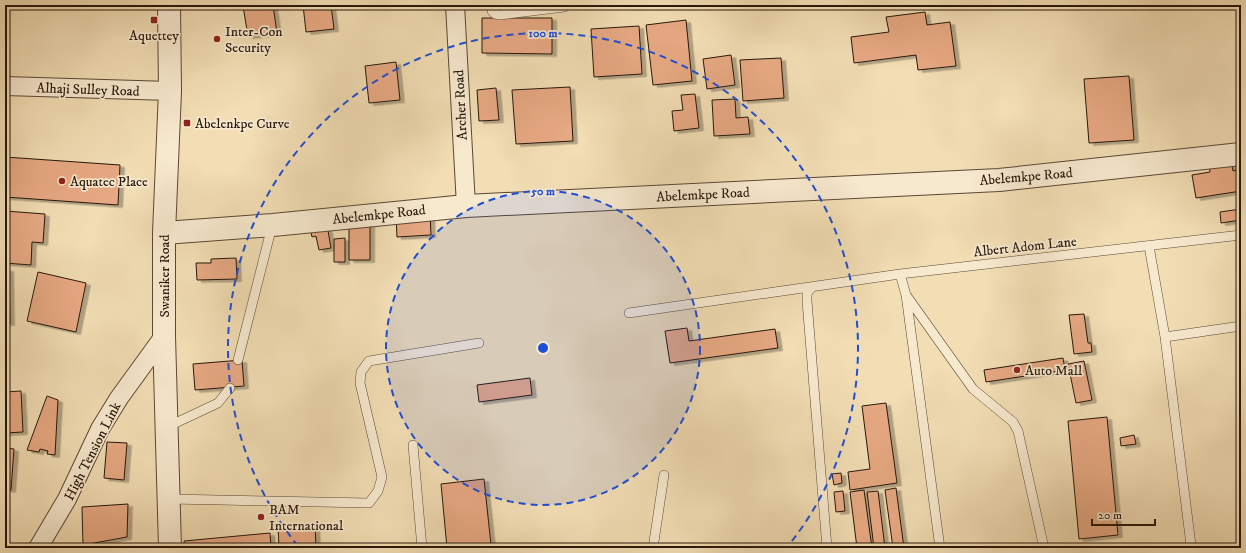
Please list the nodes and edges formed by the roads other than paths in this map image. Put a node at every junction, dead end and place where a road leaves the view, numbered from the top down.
1 (169, 5) edge
2 (455, 5) edge
3 (491, 5) edge
4 (567, 5) edge
5 (523, 9) edge
6 (5, 86) edge
7 (170, 91) junction
8 (1241, 154) edge
9 (466, 206) junction
10 (273, 225) junction
11 (164, 233) junction
12 (1241, 235) edge
13 (1149, 246) junction
14 (900, 274) junction
15 (812, 287) junction
16 (906, 295) junction
17 (629, 313) dead end
18 (1241, 326) edge
19 (164, 336) junction
20 (1165, 337) junction
21 (479, 343) dead end
22 (238, 360) dead end
23 (230, 388) dead end
24 (167, 427) junction
25 (413, 445) dead end
26 (664, 475) dead end
27 (169, 499) junction
28 (38, 548) edge
29 (170, 548) edge
30 (422, 548) edge
31 (652, 548) edge
32 (827, 548) edge
33 (940, 548) edge
34 (1044, 548) edge
35 (1193, 548) edge

1 - 7 street, Swaniker Road
2 - 9 street, Archer Road
3 - 5 lane
4 - 5 lane
6 - 7 street, Alhaji Sulley Road
7 - 11 street, Swaniker Road
8 - 9 street, Abelemkpe Road
9 - 10 street, Abelemkpe Road
10 - 11 street, Abelemkpe Road
10 - 22 lane
11 - 19 street, Swaniker Road
12 - 13 lane, Albert Adom Lane
13 - 14 lane, Albert Adom Lane
13 - 20 lane
14 - 15 lane, Albert Adom Lane
14 - 16 lane
15 - 17 lane, Albert Adom Lane
15 - 32 lane
16 - 33 lane
16 - 34 lane
18 - 20 lane
19 - 24 street, Swaniker Road
19 - 28 street, High Tension Link
20 - 35 lane
21 - 27 lane
23 - 24 lane
24 - 27 street, Swaniker Road
25 - 30 lane
26 - 31 lane
27 - 29 street, Swaniker Road

